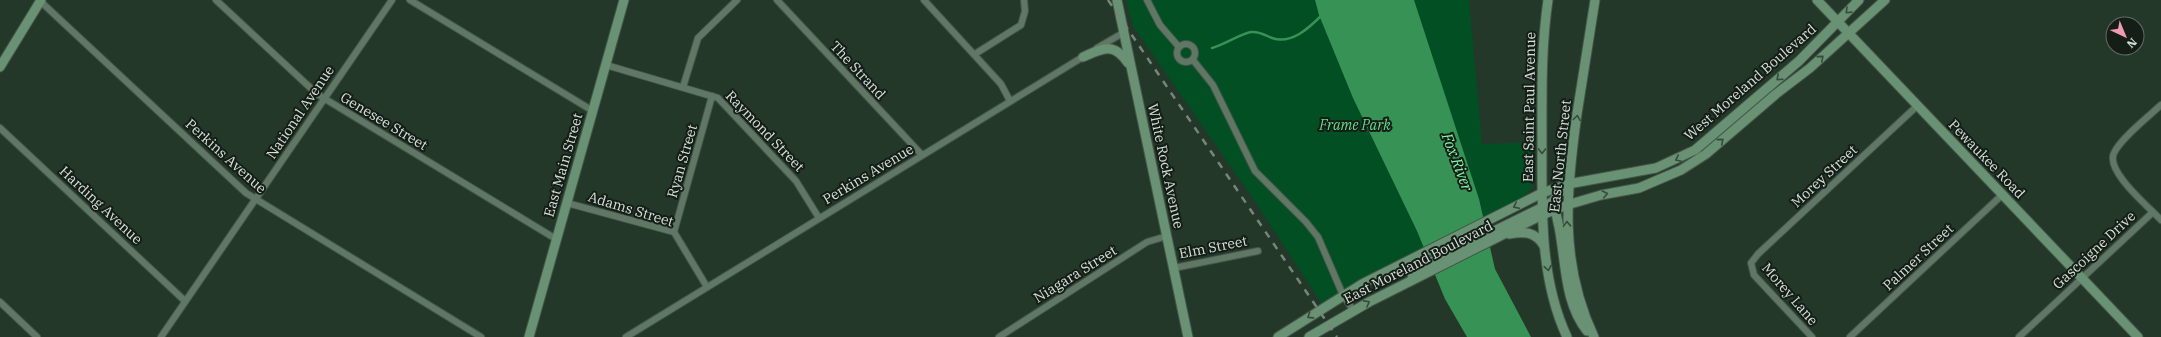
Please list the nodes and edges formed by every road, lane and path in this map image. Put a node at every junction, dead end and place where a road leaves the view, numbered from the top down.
1 (40, 0) edge
2 (216, 0) edge
3 (392, 0) edge
4 (410, 0) edge
5 (624, 0) edge
6 (737, 0) edge
7 (777, 0) edge
8 (924, 0) edge
9 (1024, 0) edge
10 (1117, 0) edge
11 (1147, 0) edge
12 (1548, 0) edge
13 (1595, 0) edge
14 (1817, 0) edge
15 (1859, 0) edge
16 (1885, 0) edge
17 (1837, 22) junction
18 (1123, 32) junction
19 (1849, 34) junction
20 (1179, 46) junction
21 (975, 54) junction
22 (1084, 57) junction
23 (1193, 60) junction
24 (606, 65) junction
25 (1131, 66) junction
26 (0, 67) edge
27 (683, 87) junction
28 (712, 96) junction
29 (324, 99) junction
30 (1010, 101) junction
31 (2161, 105) edge
32 (1917, 106) junction
33 (593, 111) junction
34 (0, 128) edge
35 (922, 155) junction
36 (1568, 184) junction
37 (1542, 193) junction
38 (2002, 195) junction
39 (255, 200) junction
40 (567, 203) junction
41 (1568, 205) junction
42 (1554, 206) junction
43 (1542, 212) junction
44 (2153, 212) junction
45 (819, 218) junction
46 (1490, 220) joint
47 (2161, 220) edge
48 (674, 232) junction
49 (1498, 233) junction
50 (1167, 236) junction
51 (556, 239) junction
52 (1545, 247) junction
53 (1258, 251) dead end
54 (1751, 266) joint
55 (1174, 268) junction
56 (2082, 277) junction
57 (707, 287) junction
58 (1343, 295) junction
59 (186, 301) junction
60 (0, 302) edge
61 (1353, 310) junction
62 (37, 337) edge
63 (161, 337) edge
64 (481, 337) edge
65 (529, 337) edge
66 (626, 337) edge
67 (999, 337) edge
68 (1188, 337) edge
69 (1279, 337) edge
70 (1309, 337) edge
71 (1567, 337) edge
72 (1593, 337) edge
73 (1812, 337) edge
74 (1850, 337) edge
75 (2019, 337) edge
76 (2138, 337) edge

1 - 26 main road
1 - 39 street, Perkins Avenue
2 - 29 street, Genesee Street
3 - 29 street, National Avenue
4 - 33 street
5 - 24 main road, East Main Street
6 - 27 street
7 - 35 street, The Strand
8 - 21 street
9 - 21 street
10 - 18 main road, White Rock Avenue
11 - 20 street
12 -> 37 main road, East Saint Paul Avenue
36 -> 13 main road, East North Street
14 - 17 main road, Pewaukee Road
15 -> 17 main road, West Moreland Boulevard
16 - 19 main road, West Moreland Boulevard
17 - 19 main road, Pewaukee Road
17 -> 36 main road, West Moreland Boulevard
18 - 22 street, Perkins Avenue
18 - 25 main road, White Rock Avenue
19 - 32 main road, Pewaukee Road
41 -> 19 main road, West Moreland Boulevard
20 - 23 street
20 - 23 street
21 - 30 street
22 - 25 main road
22 - 30 street, Perkins Avenue
23 - 58 street
24 - 27 street, Raymond Street
24 - 33 main road, East Main Street
25 - 50 main road, White Rock Avenue
27 - 28 street, Raymond Street
28 - 45 street, Raymond Street
28 - 48 street, Ryan Street
29 - 39 street, National Avenue
29 - 51 street, Genesee Street
30 - 35 street, Perkins Avenue
31 - 44 street, Gascoigne Drive
32 - 38 main road, Pewaukee Road
32 - 54 street, Morey Street
33 - 40 main road, East Main Street
34 - 59 street, Harding Avenue
35 - 45 street, Perkins Avenue
36 - 37 main road, West Moreland Boulevard
36 - 41 main road, East North Street
36 - 42 main road
37 - 42 main road
37 - 43 main road, East Saint Paul Avenue
37 -> 46 main road, West Moreland Boulevard
38 - 56 main road, Pewaukee Road
38 - 74 street, Palmer Street
39 - 59 street, National Avenue
39 - 64 street, Perkins Avenue
40 - 48 street, Adams Street
40 - 51 main road, East Main Street
41 - 42 main road, West Moreland Boulevard
72 -> 41 main road, East North Street
42 - 43 main road, West Moreland Boulevard
42 - 72 main road
43 - 49 main road, East Moreland Boulevard
43 - 52 main road, East North Street
44 - 47 street
44 - 56 street, Gascoigne Drive
45 - 57 street, Perkins Avenue
46 - 58 main road, East Moreland Boulevard
48 - 57 street, Adams Street
49 - 52 main road
61 -> 49 main road, East Moreland Boulevard
50 - 55 main road, White Rock Avenue
50 - 67 street, Niagara Street
51 - 65 main road, East Main Street
52 -> 71 main road, East North Street
53 - 55 street, Elm Street
54 - 73 street, Morey Lane
55 - 68 main road, White Rock Avenue
56 - 75 street, Gascoigne Drive
56 - 76 main road, Pewaukee Road
57 - 66 street, Perkins Avenue
58 - 61 street
58 -> 69 main road, East Moreland Boulevard
59 - 63 street, National Avenue
60 - 62 street
61 - 70 main road, East Moreland Boulevard

